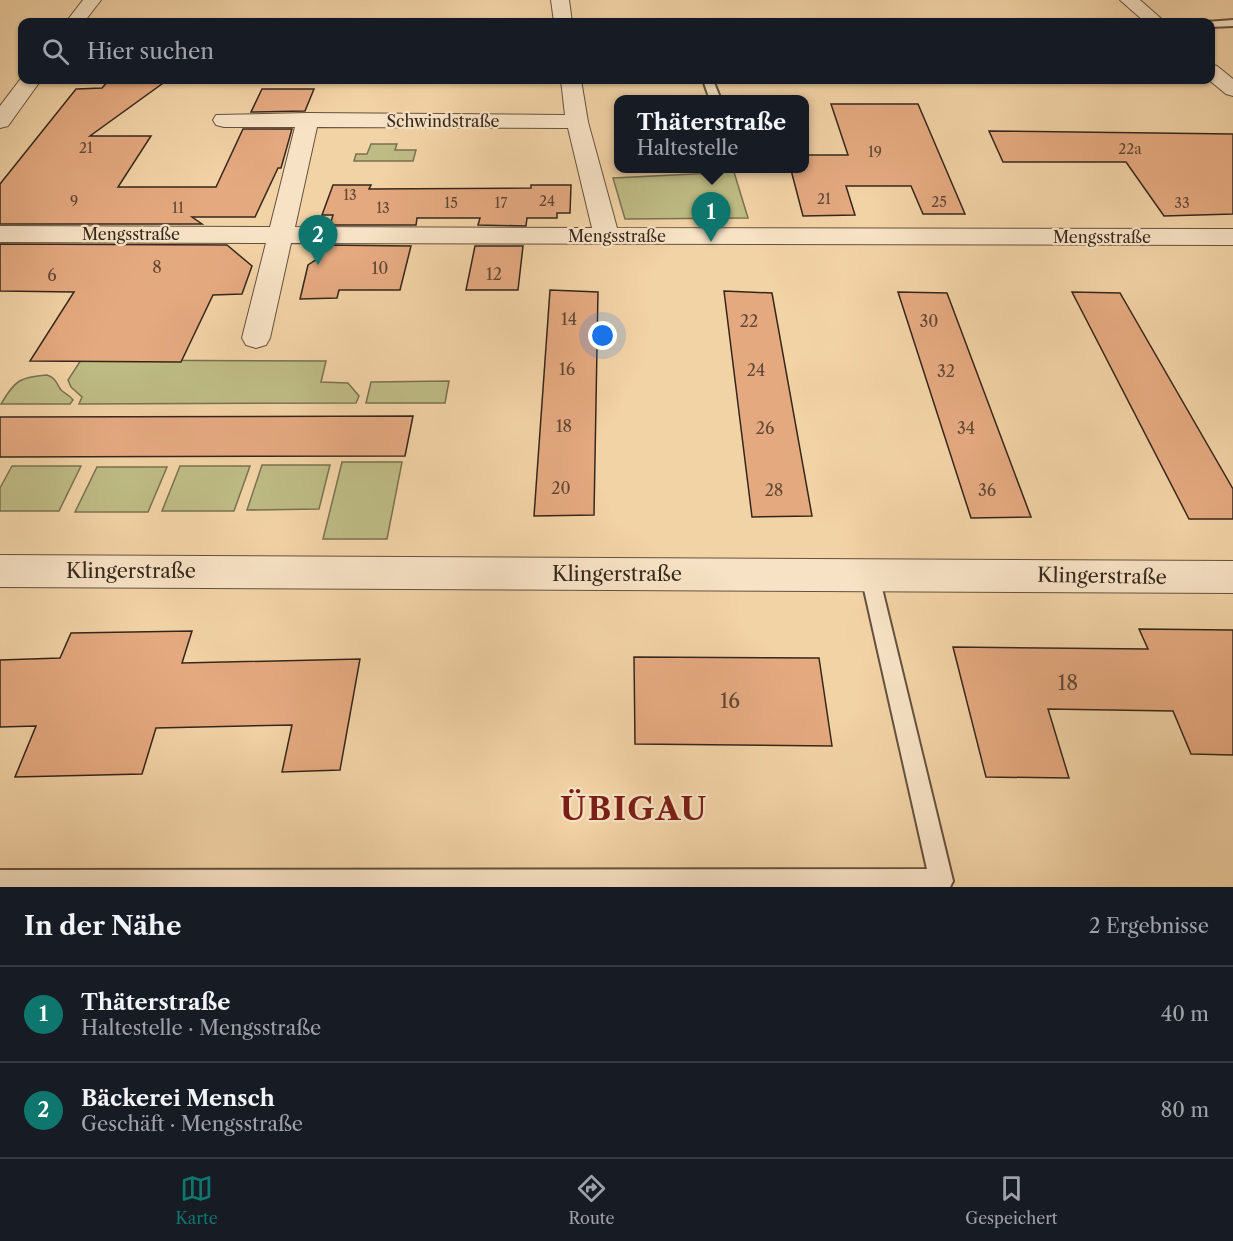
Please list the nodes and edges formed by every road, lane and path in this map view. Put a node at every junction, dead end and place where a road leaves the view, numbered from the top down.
1 (92, 0) edge
2 (560, 0) edge
3 (1129, 0) edge
4 (78, 18) edge
5 (562, 18) edge
6 (1151, 18) edge
7 (1233, 23) edge
8 (1215, 24) edge
9 (1215, 74) edge
10 (28, 84) edge
11 (572, 84) edge
12 (1233, 90) edge
13 (224, 120) dead end
14 (308, 120) junction
15 (0, 121) edge
16 (577, 122) junction
17 (0, 234) edge
18 (280, 235) junction
19 (607, 236) junction
20 (1233, 237) edge
21 (256, 338) dead end
22 (0, 571) edge
23 (870, 576) junction
24 (1233, 577) edge
25 (0, 882) edge

1 - 4 street
2 - 5 street
3 - 6 street
7 - 8 lane
9 - 12 street
10 - 15 street
11 - 16 street
13 - 14 street, Schwindstraße
14 - 16 street, Schwindstraße
14 - 18 street
16 - 19 street
17 - 18 street, Mengsstraße
18 - 19 street, Mengsstraße
18 - 21 street
19 - 20 street, Mengsstraße
22 - 23 street, Klingerstraße
23 - 24 street, Klingerstraße
23 - 25 lane

